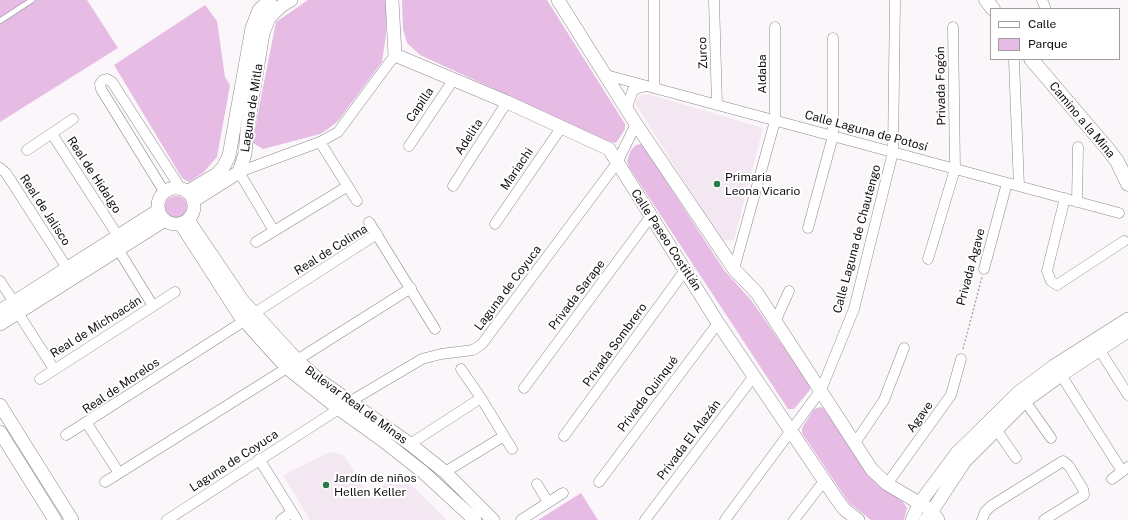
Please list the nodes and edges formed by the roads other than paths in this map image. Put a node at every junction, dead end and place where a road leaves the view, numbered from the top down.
1 (32, 0) edge
2 (392, 0) edge
3 (558, 0) edge
4 (654, 0) edge
5 (714, 0) edge
6 (894, 0) edge
7 (986, 0) edge
8 (280, 2) edge
9 (992, 8) edge
10 (0, 21) edge
11 (775, 27) dead end
12 (953, 27) dead end
13 (833, 38) dead end
14 (396, 55) junction
15 (1032, 60) edge
16 (1014, 61) dead end
17 (606, 75) junction
18 (454, 79) junction
19 (649, 87) junction
20 (507, 102) junction
21 (718, 105) junction
22 (627, 107) junction
23 (73, 119) dead end
24 (775, 120) junction
25 (636, 124) junction
26 (561, 128) junction
27 (234, 129) junction
28 (247, 131) junction
29 (52, 134) junction
30 (833, 136) junction
31 (320, 142) junction
32 (408, 146) dead end
33 (1078, 147) dead end
34 (27, 150) dead end
35 (893, 152) junction
36 (617, 163) junction
37 (0, 168) edge
38 (955, 169) junction
39 (239, 172) junction
40 (1007, 183) junction
41 (1128, 184) edge
42 (348, 186) junction
43 (453, 186) dead end
44 (1019, 186) junction
45 (165, 193) junction
46 (187, 194) junction
47 (1065, 198) junction
48 (357, 201) dead end
49 (1078, 202) junction
50 (1119, 213) dead end
51 (162, 215) junction
52 (651, 216) junction
53 (184, 222) junction
54 (369, 222) dead end
55 (495, 224) dead end
56 (808, 228) dead end
57 (274, 231) junction
58 (377, 234) junction
59 (118, 236) junction
60 (1124, 240) dead end
61 (256, 242) dead end
62 (118, 249) junction
63 (928, 258) dead end
64 (67, 268) junction
65 (686, 269) junction
66 (734, 269) junction
67 (984, 269) road end
68 (0, 281) edge
69 (411, 288) junction
70 (790, 291) dead end
71 (175, 292) dead end
72 (153, 306) junction
73 (16, 307) junction
74 (0, 311) edge
75 (249, 318) junction
76 (1128, 319) edge
77 (775, 322) junction
78 (718, 323) junction
79 (0, 324) edge
80 (435, 329) dead end
81 (1128, 331) edge
82 (904, 348) dead end
83 (1099, 350) junction
84 (961, 359) road end
85 (292, 364) junction
86 (54, 369) junction
87 (461, 369) dead end
88 (1060, 375) junction
89 (754, 376) junction
90 (40, 379) dead end
91 (524, 388) dead end
92 (821, 390) junction
93 (1128, 395) edge
94 (481, 398) junction
95 (351, 401) junction
96 (1025, 401) junction
97 (0, 405) edge
98 (339, 409) junction
99 (86, 422) junction
100 (996, 430) junction
101 (791, 431) junction
102 (0, 432) edge
103 (66, 435) dead end
104 (504, 436) junction
105 (564, 436) dead end
106 (1051, 438) dead end
107 (854, 442) junction
108 (410, 444) junction
109 (512, 449) dead end
110 (1016, 458) dead end
111 (259, 460) junction
112 (1125, 469) edge
113 (445, 472) junction
114 (119, 473) junction
115 (1112, 479) dead end
116 (824, 481) junction
117 (105, 482) dead end
118 (599, 482) dead end
119 (537, 484) dead end
120 (887, 484) junction
121 (563, 493) dead end
122 (548, 502) junction
123 (929, 514) edge
124 (295, 516) edge
125 (55, 520) edge
126 (72, 520) edge
127 (167, 520) edge
128 (280, 520) edge
129 (475, 520) edge
130 (493, 520) edge
131 (521, 520) edge
132 (645, 520) edge
133 (725, 520) edge
134 (794, 520) edge
135 (858, 520) edge
136 (912, 520) edge
137 (982, 520) edge
138 (1044, 520) edge

1 - 10 lane
2 - 14 street
3 - 17 street
4 - 19 street
5 - 21 street, Zurco
6 - 35 street, Calle Laguna de Chautengo
7 - 9 main road
8 - 27 street, Laguna de Mitla
8 - 28 street, Laguna de Mitla
11 - 24 street, Aldaba
12 - 38 street, Privada Fogón
13 - 30 street
14 - 18 street, Calle Paseo Costitlán
14 - 31 street
15 - 41 main road, Camino a la Mina
16 - 44 street
17 - 19 street, Calle Laguna de Potosí
17 - 22 street
18 - 20 street, Calle Paseo Costitlán
18 - 32 street, Capilla
19 - 21 street, Calle Laguna de Potosí
19 - 22 street
20 - 26 street, Calle Paseo Costitlán
20 - 43 street, Adelita
21 - 24 street, Calle Laguna de Potosí
22 - 25 street
23 - 29 street
24 - 30 street, Calle Laguna de Potosí
24 - 66 street, Aldaba
25 - 36 street, Laguna de Coyuca
25 - 66 street
26 - 36 street, Calle Paseo Costitlán
26 - 55 street, Mariachi
27 - 28 street
27 - 46 street, Laguna de Mitla
28 - 39 street, Laguna de Mitla
29 - 34 street, Real de Hidalgo
29 - 59 street, Real de Hidalgo
30 - 35 street, Calle Laguna de Potosí
30 - 56 street
31 - 39 street
31 - 42 street
33 - 49 street
35 - 38 street, Calle Laguna de Potosí
35 - 92 street, Calle Laguna de Chautengo
36 - 52 street, Calle Paseo Costitlán
36 - 95 street, Laguna de Coyuca
37 - 64 street, Real de Jalisco
38 - 40 street, Calle Laguna de Potosí
38 - 63 street, Privada Fogón
39 - 46 street
39 - 57 street
40 - 44 street, Calle Laguna de Potosí
40 - 67 street, Privada Agave
42 - 48 street
42 - 57 street
44 - 47 street, Calle Laguna de Potosí
45 - 46 street
45 - 46 street
45 - 51 street
46 - 53 street
47 - 49 street, Calle Laguna de Potosí
47 - 60 street
49 - 50 street, Calle Laguna de Potosí
51 - 53 street
51 - 59 street
51 - 62 street
52 - 65 street, Calle Paseo Costitlán
52 - 91 street, Privada Sarape
53 - 75 street, Bulevar Real de Minas
54 - 58 street
57 - 61 street
58 - 69 street, Real de Colima
58 - 75 street, Real de Colima
59 - 64 street
62 - 72 street, Real de Michoacán
62 - 73 street
64 - 73 street
65 - 78 street, Calle Paseo Costitlán
65 - 105 street, Privada Sombrero
66 - 77 street
68 - 73 street
69 - 80 street, Real de Colima
69 - 85 street
70 - 77 street
71 - 72 street
72 - 86 street, Real de Michoacán
73 - 74 street
73 - 79 street
73 - 86 street, Real de Michoacán
75 - 85 street, Bulevar Real de Minas
75 - 99 street, Real de Morelos
76 - 123 street
77 - 92 street
78 - 89 street, Calle Paseo Costitlán
78 - 118 street, Privada Quinqué
81 - 83 street
82 - 107 street
83 - 88 street
83 - 93 street
84 - 120 street, Agave
85 - 95 street, Bulevar Real de Minas
85 - 98 street, Bulevar Real de Minas
85 - 114 street
86 - 90 street
87 - 94 street
88 - 96 street
88 - 112 street
89 - 101 street, Calle Paseo Costitlán
89 - 132 street, Privada El Alazán
92 - 101 street, Calle Laguna de Chautengo
92 - 107 street
94 - 104 street
94 - 108 street
95 - 98 street, Laguna de Coyuca
95 - 108 street, Bulevar Real de Minas
96 - 100 street
96 - 106 street
97 - 126 street
98 - 111 street, Laguna de Coyuca
98 - 129 street, Bulevar Real de Minas
99 - 103 street
99 - 114 street, Real de Morelos
100 - 110 street
100 - 123 street
101 - 116 street, Calle Paseo Costitlán
101 - 133 street, Calle Laguna de Chautengo
102 - 125 street
104 - 109 street
104 - 113 street
107 - 120 street
108 - 113 street, Bulevar Real de Minas
111 - 124 street
111 - 127 street, Laguna de Coyuca
112 - 115 street
113 - 130 street, Bulevar Real de Minas
114 - 117 street
116 - 134 street
116 - 135 street, Calle Paseo Costitlán
119 - 122 street
120 - 123 street
121 - 122 street
122 - 131 street
123 - 136 street
124 - 128 street
137 - 138 street

